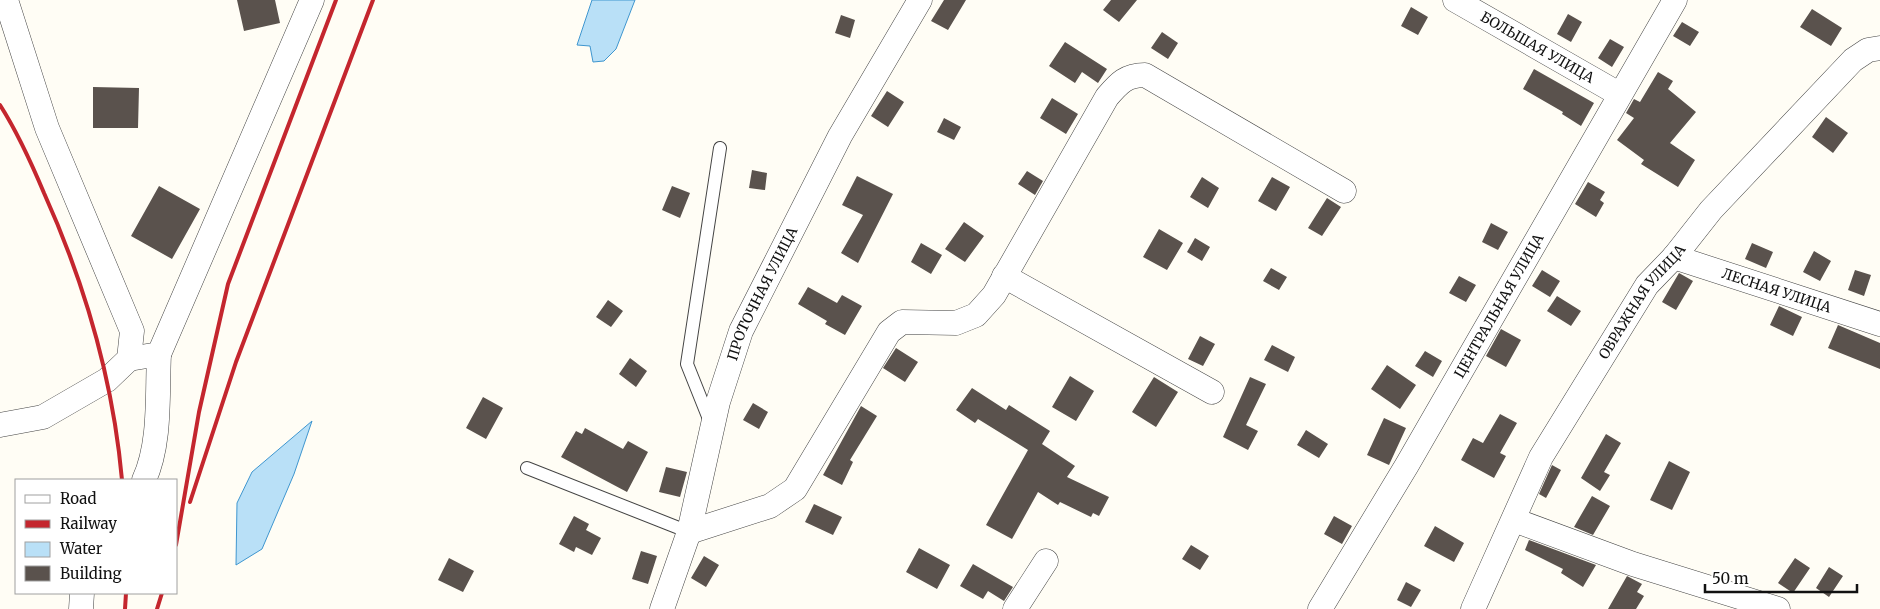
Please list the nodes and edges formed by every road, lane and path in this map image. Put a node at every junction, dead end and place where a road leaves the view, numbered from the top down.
1 (6, 0) edge
2 (312, 0) edge
3 (920, 0) edge
4 (1455, 0) edge
5 (1675, 0) edge
6 (1880, 48) edge
7 (1619, 94) junction
8 (720, 148) dead end
9 (1344, 192) dead end
10 (1674, 257) junction
11 (1004, 276) junction
12 (1880, 324) edge
13 (159, 354) junction
14 (129, 359) junction
15 (1212, 392) dead end
16 (0, 426) edge
17 (713, 428) junction
18 (527, 468) dead end
19 (144, 479) edge
20 (1514, 520) junction
21 (689, 532) junction
22 (1046, 560) dead end
23 (82, 594) edge
24 (81, 609) edge
25 (662, 609) edge
26 (1015, 609) edge
27 (1320, 609) edge
28 (1473, 609) edge
29 (1778, 609) edge

1 - 14 street
2 - 13 street
3 - 17 street, ПРОТОЧНАЯ УЛИЦА
4 - 7 street, БОЛЬШАЯ УЛИЦА
5 - 7 street, ЦЕНТРАЛЬНАЯ УЛИЦА
6 - 10 street, ОВРАЖНАЯ УЛИЦА
7 - 27 street, ЦЕНТРАЛЬНАЯ УЛИЦА
8 - 17 lane
9 - 11 street
10 - 12 street, ЛЕСНАЯ УЛИЦА
10 - 20 street, ОВРАЖНАЯ УЛИЦА
11 - 15 street
11 - 21 street
13 - 14 street
13 - 19 street
14 - 16 street
17 - 21 street, ПРОТОЧНАЯ УЛИЦА
18 - 21 lane
20 - 28 street, ОВРАЖНАЯ УЛИЦА
20 - 29 street
21 - 25 street, ПРОТОЧНАЯ УЛИЦА
22 - 26 street
23 - 24 street

